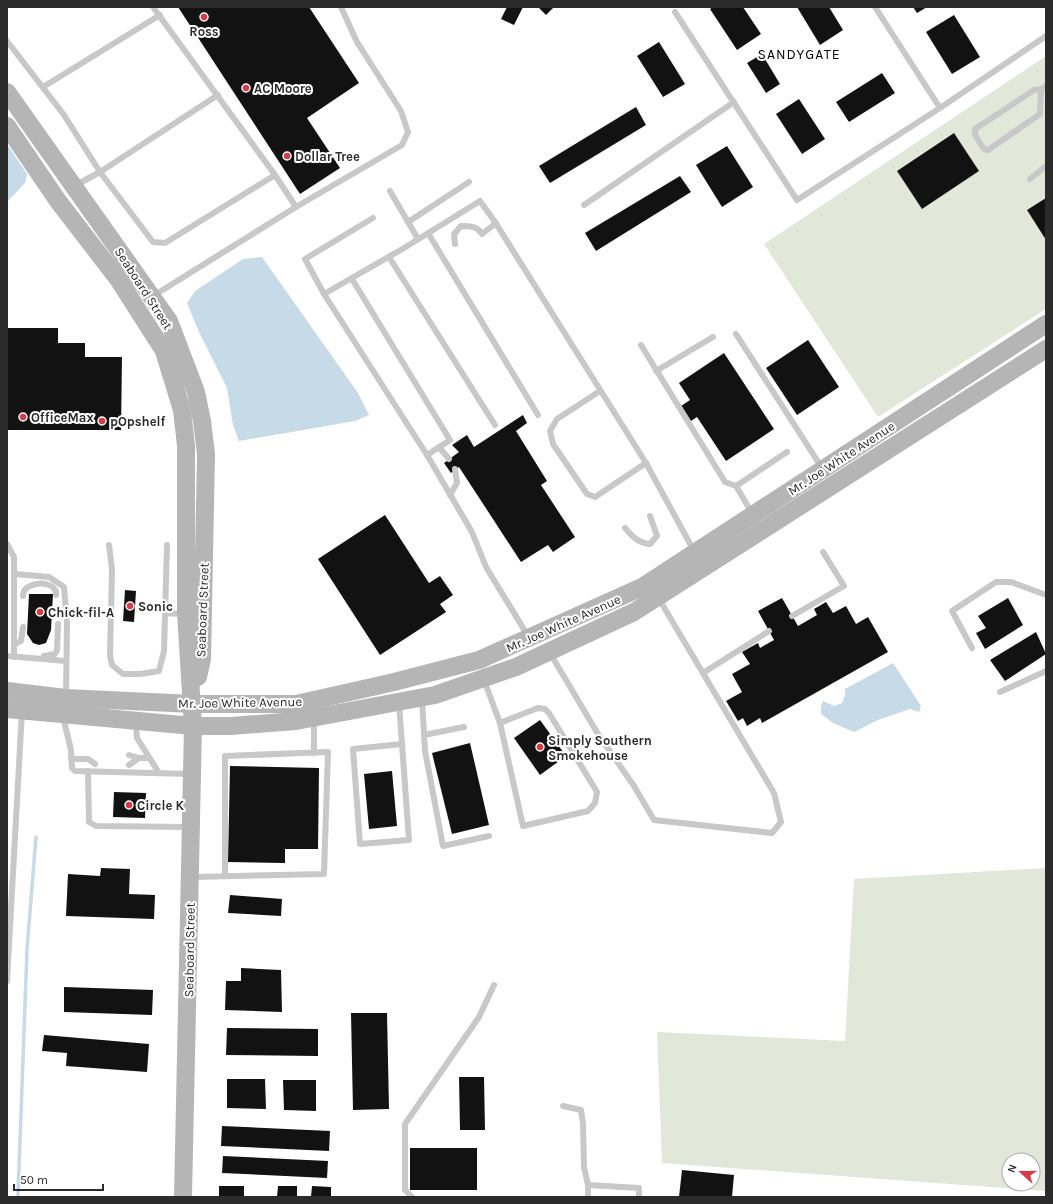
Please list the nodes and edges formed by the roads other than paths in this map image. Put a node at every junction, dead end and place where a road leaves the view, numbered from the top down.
1 (153, 7) edge
2 (341, 7) edge
3 (875, 7) edge
4 (675, 12) dead end
5 (160, 15) junction
6 (1046, 36) edge
7 (7, 41) edge
8 (43, 87) junction
9 (1044, 88) edge
10 (7, 92) edge
11 (218, 95) junction
12 (734, 102) junction
13 (940, 108) junction
14 (7, 126) edge
15 (1046, 166) edge
16 (100, 172) junction
17 (275, 175) junction
18 (1030, 179) dead end
19 (469, 182) dead end
20 (74, 186) junction
21 (390, 191) dead end
22 (584, 205) dead end
23 (296, 207) junction
24 (373, 218) dead end
25 (408, 222) junction
26 (496, 223) junction
27 (428, 233) junction
28 (418, 239) junction
29 (455, 244) dead end
30 (389, 257) junction
31 (352, 279) junction
32 (324, 294) junction
33 (144, 302) junction
34 (1046, 324) edge
35 (736, 334) dead end
36 (713, 337) dead end
37 (641, 345) dead end
38 (1046, 349) edge
39 (656, 371) junction
40 (600, 391) junction
41 (538, 415) dead end
42 (495, 425) dead end
43 (440, 447) junction
44 (787, 452) dead end
45 (427, 455) junction
46 (449, 459) dead end
47 (646, 463) junction
48 (455, 469) dead end
49 (823, 469) junction
50 (736, 486) junction
51 (450, 496) junction
52 (753, 515) junction
53 (650, 516) dead end
54 (625, 528) dead end
55 (7, 544) edge
56 (109, 545) dead end
57 (167, 545) dead end
58 (823, 552) dead end
59 (695, 553) junction
60 (15, 574) junction
61 (56, 595) dead end
62 (1046, 595) edge
63 (23, 596) dead end
64 (658, 597) junction
65 (165, 613) junction
66 (186, 613) junction
67 (792, 616) dead end
68 (58, 624) dead end
69 (22, 627) dead end
70 (769, 631) dead end
71 (529, 638) junction
72 (14, 646) junction
73 (972, 648) dead end
74 (549, 652) junction
75 (7, 656) edge
76 (14, 657) junction
77 (29, 658) junction
78 (66, 661) junction
79 (1046, 670) edge
80 (703, 673) junction
81 (484, 678) junction
82 (7, 691) edge
83 (1000, 692) dead end
84 (422, 698) junction
85 (398, 702) junction
86 (192, 704) junction
87 (64, 706) junction
88 (14, 709) edge
89 (314, 718) junction
90 (136, 720) junction
91 (500, 723) junction
92 (193, 726) junction
93 (464, 726) dead end
94 (424, 735) junction
95 (402, 744) junction
96 (314, 753) junction
97 (95, 755) dead end
98 (129, 755) dead end
99 (139, 758) junction
100 (149, 758) junction
101 (72, 759) junction
102 (88, 759) junction
103 (95, 764) dead end
104 (129, 765) dead end
105 (88, 771) junction
106 (159, 773) junction
107 (192, 774) junction
108 (191, 827) junction
109 (489, 836) dead end
110 (10, 871) edge
111 (226, 876) junction
112 (190, 878) junction
113 (7, 981) edge
114 (494, 985) dead end
115 (563, 1106) dead end
116 (588, 1185) junction
117 (183, 1197) edge
118 (412, 1197) edge
119 (588, 1197) edge
120 (639, 1197) edge

1 - 5 lane
2 - 23 lane
3 - 13 lane
4 - 12 lane
5 - 8 lane
5 - 11 lane
6 - 13 lane
7 - 8 lane
8 - 16 lane
9 - 9 lane
10 - 20 main road, Seaboard Street
11 - 16 lane
11 - 17 lane
12 - 13 lane
12 - 22 lane
14 - 33 main road, Seaboard Street
15 - 18 lane
16 - 17 lane
16 - 20 lane
17 - 23 lane
19 - 25 lane
20 - 33 main road, Seaboard Street
21 - 25 lane
23 - 33 lane
24 - 32 lane
25 - 28 lane
26 - 27 lane
26 - 29 lane
26 - 40 lane
27 - 28 lane
27 - 41 lane
28 - 30 lane
30 - 31 lane
30 - 42 lane
31 - 32 lane
31 - 43 lane
32 - 45 lane
33 - 66 main road, Seaboard Street
33 - 86 main road, Seaboard Street
34 - 49 main road, Mr. Joe White Avenue
35 - 49 lane
36 - 39 lane
37 - 39 lane
38 - 64 main road, Mr. Joe White Avenue
39 - 50 lane
40 - 47 lane
40 - 47 lane
43 - 45 lane
43 - 46 lane
44 - 50 lane
45 - 51 lane
47 - 59 lane
48 - 51 lane
49 - 52 main road, Mr. Joe White Avenue
50 - 52 lane
51 - 71 lane
52 - 59 main road, Mr. Joe White Avenue
53 - 54 lane
55 - 60 lane
56 - 65 lane
57 - 65 lane
58 - 67 lane
59 - 71 main road, Mr. Joe White Avenue
60 - 72 lane
60 - 78 lane
61 - 63 lane
62 - 73 lane
64 - 74 main road, Mr. Joe White Avenue
64 - 80 lane
65 - 66 lane
66 - 86 main road, Seaboard Street
68 - 77 lane
69 - 72 lane
70 - 80 lane
71 - 86 main road, Mr. Joe White Avenue
72 - 76 lane
74 - 80 lane
74 - 81 main road, Mr. Joe White Avenue
75 - 76 lane
76 - 77 lane
77 - 78 lane
78 - 87 lane
79 - 83 lane
81 - 84 main road, Mr. Joe White Avenue
81 - 91 lane
82 - 87 main road, Mr. Joe White Avenue
84 - 85 main road, Mr. Joe White Avenue
84 - 94 lane
85 - 89 main road, Mr. Joe White Avenue
85 - 95 lane
86 - 87 main road, Mr. Joe White Avenue
86 - 92 main road, Seaboard Street
87 - 88 main road, Mr. Joe White Avenue
87 - 90 main road, Mr. Joe White Avenue
87 - 101 lane
88 - 110 lane
89 - 92 main road, Mr. Joe White Avenue
89 - 96 lane
90 - 92 main road, Mr. Joe White Avenue
90 - 100 lane
91 - 91 lane
92 - 107 main road, Seaboard Street
93 - 94 lane
94 - 109 lane
95 - 95 lane
96 - 111 lane
96 - 111 lane
97 - 102 lane
98 - 99 lane
99 - 100 lane
99 - 104 lane
100 - 106 lane
101 - 102 lane
101 - 105 lane
102 - 103 lane
105 - 106 lane
105 - 108 lane
106 - 107 lane
107 - 108 main road, Seaboard Street
108 - 112 main road, Seaboard Street
110 - 113 lane
111 - 112 lane
112 - 117 main road, Seaboard Street
114 - 118 lane
115 - 116 lane
116 - 119 lane
116 - 120 lane

